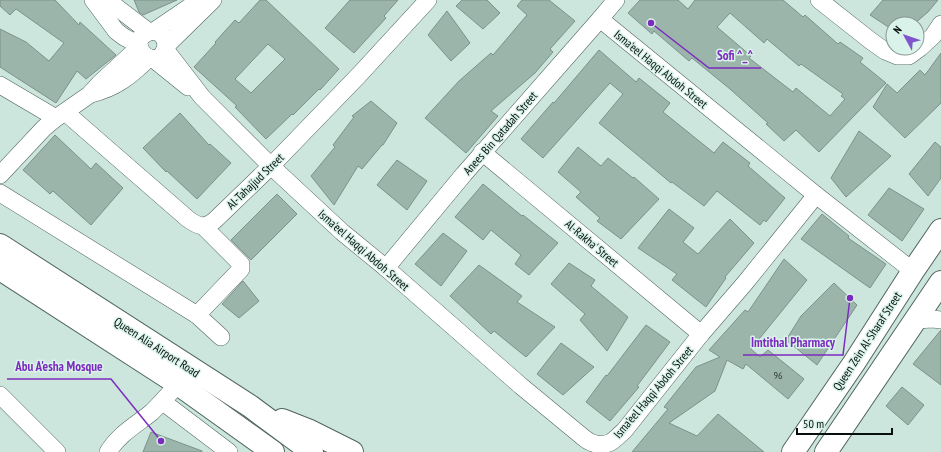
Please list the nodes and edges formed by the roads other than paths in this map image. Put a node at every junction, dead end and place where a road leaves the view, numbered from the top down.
1 (93, 0) edge
2 (107, 0) edge
3 (202, 0) edge
4 (213, 0) edge
5 (428, 0) edge
6 (616, 0) edge
7 (819, 0) edge
8 (600, 19) junction
9 (941, 24) edge
10 (152, 46) junction
11 (0, 85) edge
12 (61, 115) junction
13 (482, 152) junction
14 (271, 166) junction
15 (0, 175) edge
16 (0, 193) edge
17 (816, 195) junction
18 (203, 226) junction
19 (941, 230) edge
20 (0, 245) edge
21 (386, 268) junction
22 (0, 269) edge
23 (913, 271) junction
24 (941, 282) edge
25 (197, 315) junction
26 (916, 320) junction
27 (941, 320) edge
28 (701, 334) junction
29 (221, 337) dead end
30 (178, 384) junction
31 (0, 395) edge
32 (163, 402) junction
33 (250, 406) junction
34 (243, 430) junction
35 (593, 448) edge
36 (57, 452) edge
37 (108, 452) edge
38 (229, 452) edge
39 (263, 452) edge
40 (273, 452) edge
41 (312, 452) edge
42 (352, 452) edge
43 (793, 452) edge
44 (826, 452) edge

1 - 10 street
2 - 10 street
3 - 10 street
4 - 10 street
5 - 14 street, Al-Tahajjud Street
6 - 8 street, Anees Bin Qatadah Street
7 - 9 street
8 - 13 street, Anees Bin Qatadah Street
8 - 17 street, Isma'eel Haqqi Abdoh Street
10 - 12 street
10 - 14 street, Isma'eel Haqqi Abdoh Street
11 - 12 street
12 - 15 street
12 - 18 street
13 - 21 street, Anees Bin Qatadah Street
13 - 28 street, Al-Rakha' Street
14 - 18 street, Al-Tahajjud Street
14 - 21 street, Isma'eel Haqqi Abdoh Street
16 - 25 street
17 - 23 street
17 - 28 street, Isma'eel Haqqi Abdoh Street
18 - 25 street
19 - 23 main road, Queen Zein Al-Sharaf Street
20 - 33 main road, Queen Alia Airport Road
21 - 35 street, Isma'eel Haqqi Abdoh Street
22 - 30 main road, Queen Alia Airport Road
23 - 43 main road, Queen Zein Al-Sharaf Street
24 - 26 main road
25 - 29 street
26 - 27 street
26 - 44 main road
28 - 35 street, Isma'eel Haqqi Abdoh Street
30 - 32 street
30 - 34 main road, Queen Alia Airport Road
31 - 36 street
32 - 37 street
32 - 38 street
33 - 41 main road, Queen Alia Airport Road
33 - 42 main road
34 - 39 main road
34 - 40 main road, Queen Alia Airport Road

